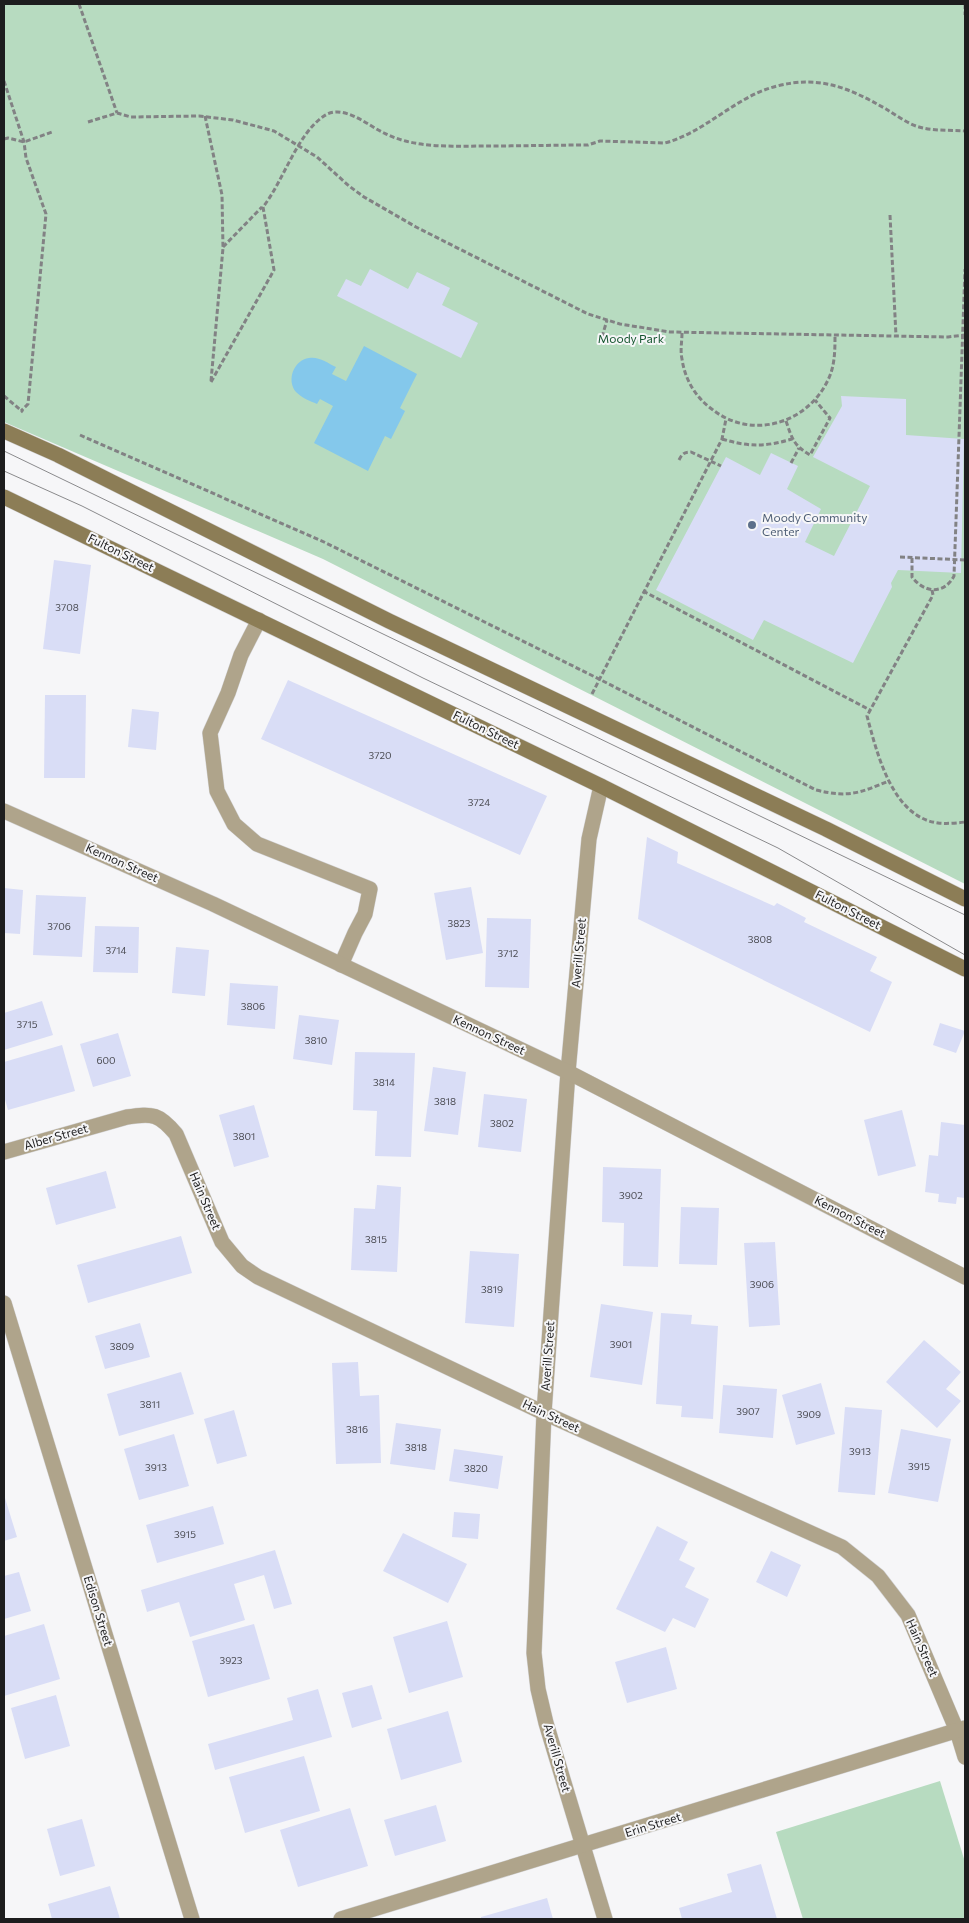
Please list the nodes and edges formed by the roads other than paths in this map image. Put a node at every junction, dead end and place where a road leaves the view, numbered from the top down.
1 (4, 431) edge
2 (4, 497) edge
3 (259, 620) junction
4 (601, 786) junction
5 (4, 811) edge
6 (965, 899) edge
7 (341, 965) junction
8 (965, 969) edge
9 (568, 1072) junction
10 (109, 1122) joint
11 (4, 1152) edge
12 (965, 1277) edge
13 (4, 1303) edge
14 (544, 1413) junction
15 (961, 1729) edge
16 (965, 1757) edge
17 (583, 1846) junction
18 (192, 1919) edge
19 (341, 1919) edge
20 (605, 1919) edge

1 - 6 main road
2 - 3 main road, Fulton Street
3 - 4 main road, Fulton Street
3 - 7 street
4 - 8 main road, Fulton Street
4 - 9 street, Averill Street
5 - 7 street, Kennon Street
7 - 9 street, Kennon Street
9 - 12 street, Kennon Street
9 - 14 street, Averill Street
10 - 11 street, Alber Street
10 - 14 street, Hain Street
13 - 18 street, Edison Street
14 - 15 street, Hain Street
14 - 17 street, Averill Street
15 - 16 street, Hain Street
15 - 17 street, Erin Street
17 - 19 street, Erin Street
17 - 20 street, Averill Street

